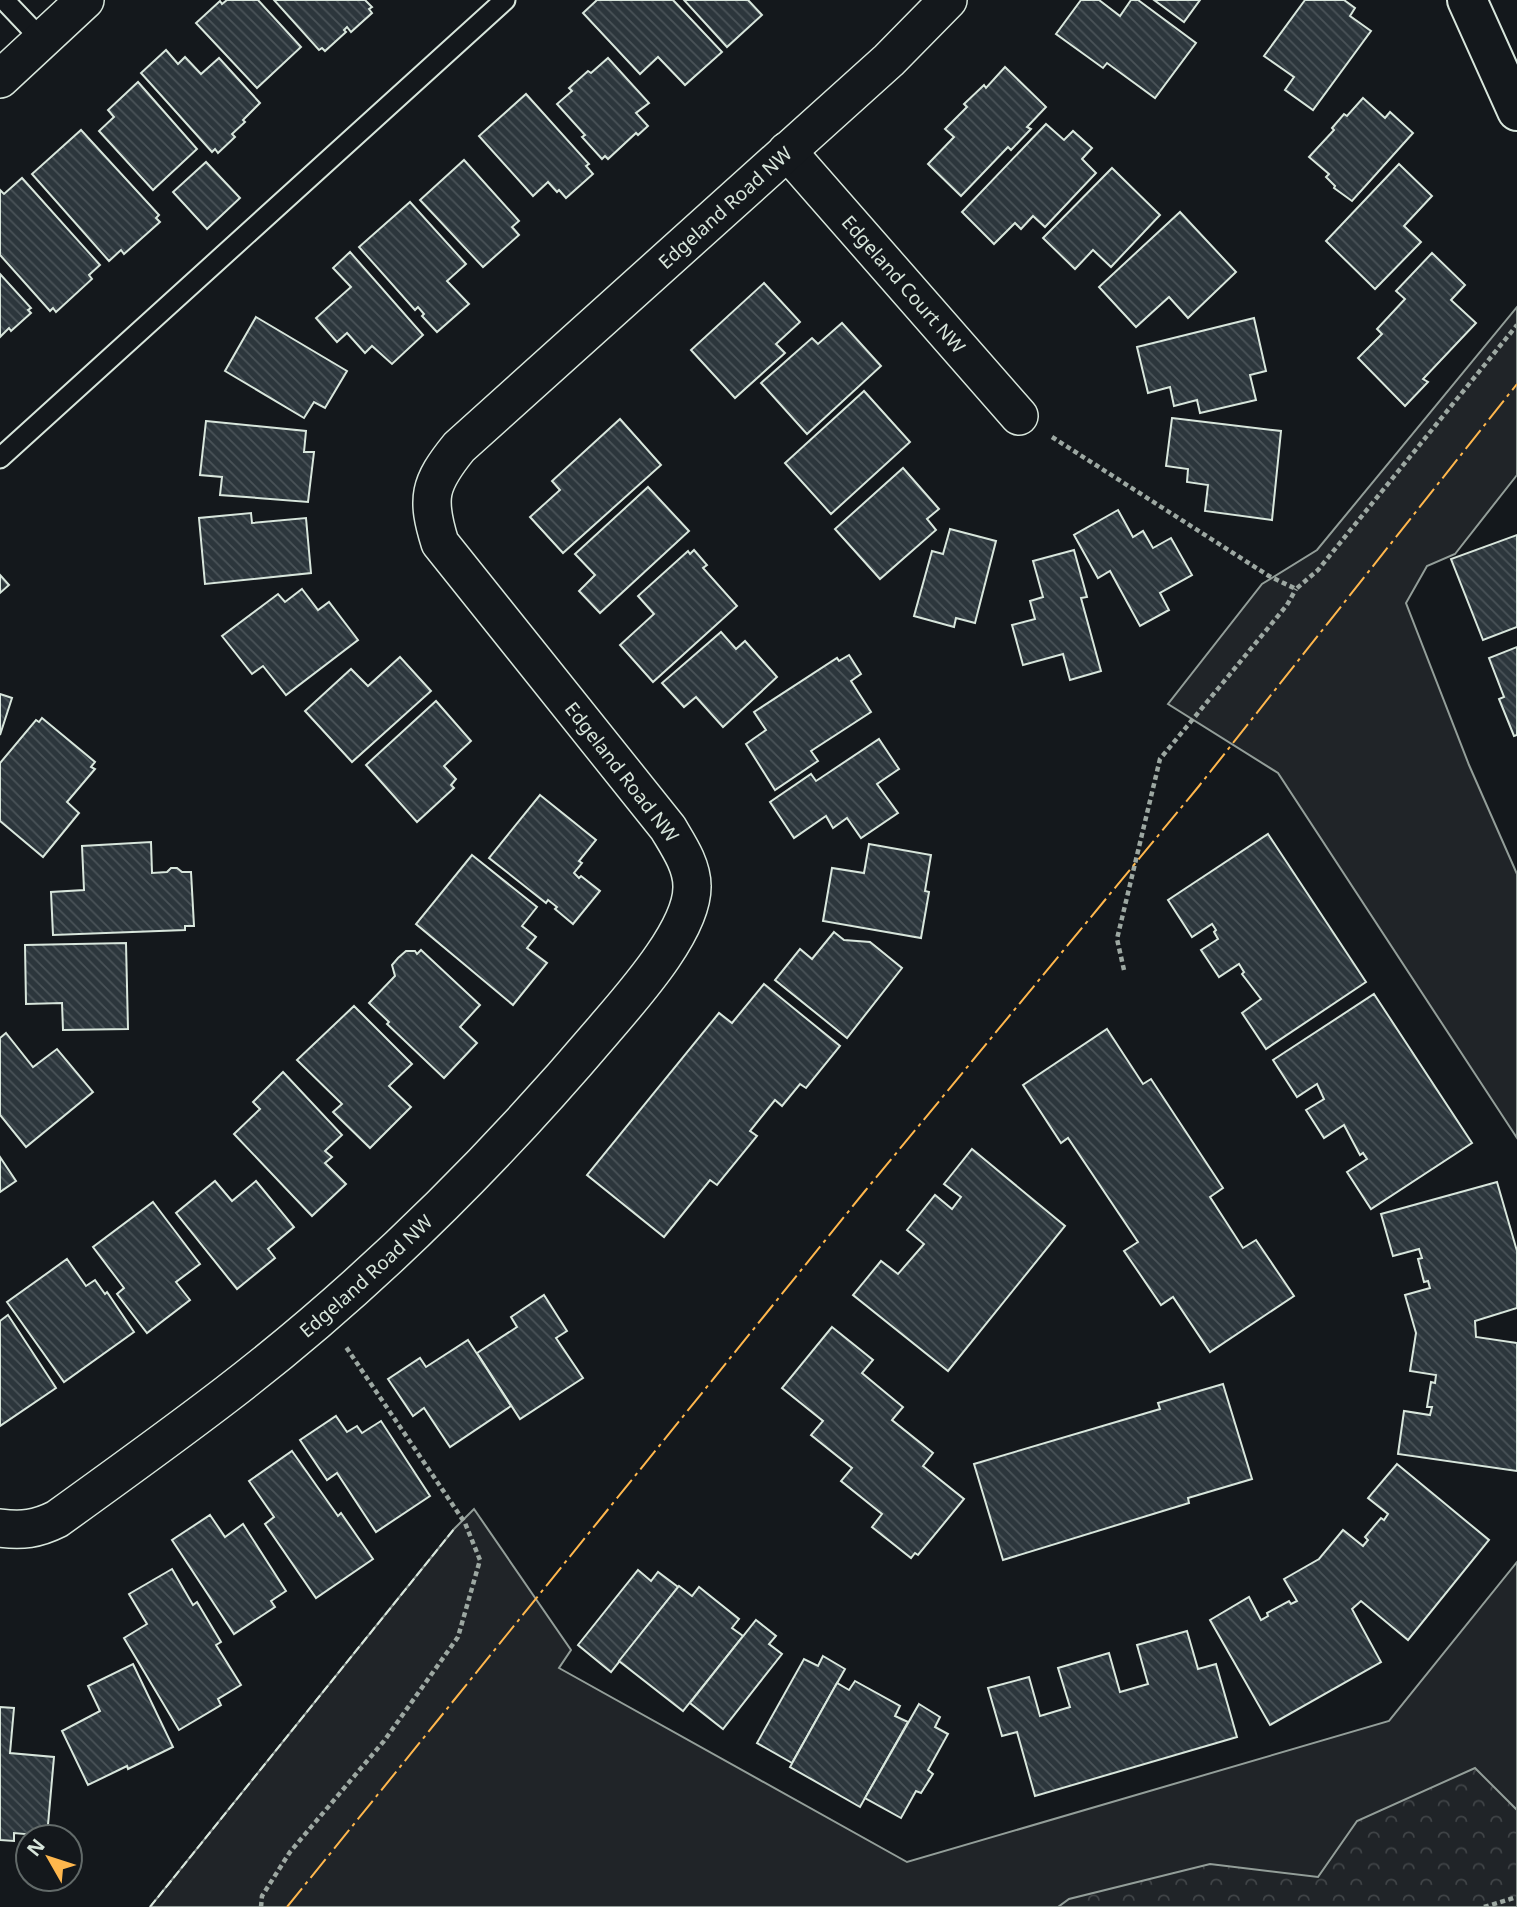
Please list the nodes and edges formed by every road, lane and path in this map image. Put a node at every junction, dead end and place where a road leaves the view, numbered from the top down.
1 (4, 0) edge
2 (85, 0) edge
3 (505, 0) edge
4 (948, 0) edge
5 (1467, 0) edge
6 (42, 40) junction
7 (0, 79) edge
8 (1517, 111) edge
9 (787, 151) junction
10 (1517, 325) edge
11 (1019, 416) joint
12 (0, 458) edge
13 (1296, 589) junction
14 (1124, 970) dead end
15 (324, 1314) junction
16 (0, 1528) edge
17 (1517, 1897) edge
18 (261, 1907) edge
19 (1484, 1907) edge

1 - 6 lane
2 - 6 street
3 - 12 lane
4 - 9 street, Edgeland Road NW
5 - 8 street
6 - 7 street
9 - 11 street, Edgeland Court NW
9 - 15 street, Edgeland Road NW
10 - 13 path
11 - 13 path
13 - 14 path
15 - 16 street, Edgeland Road NW
15 - 18 path
17 - 19 path

